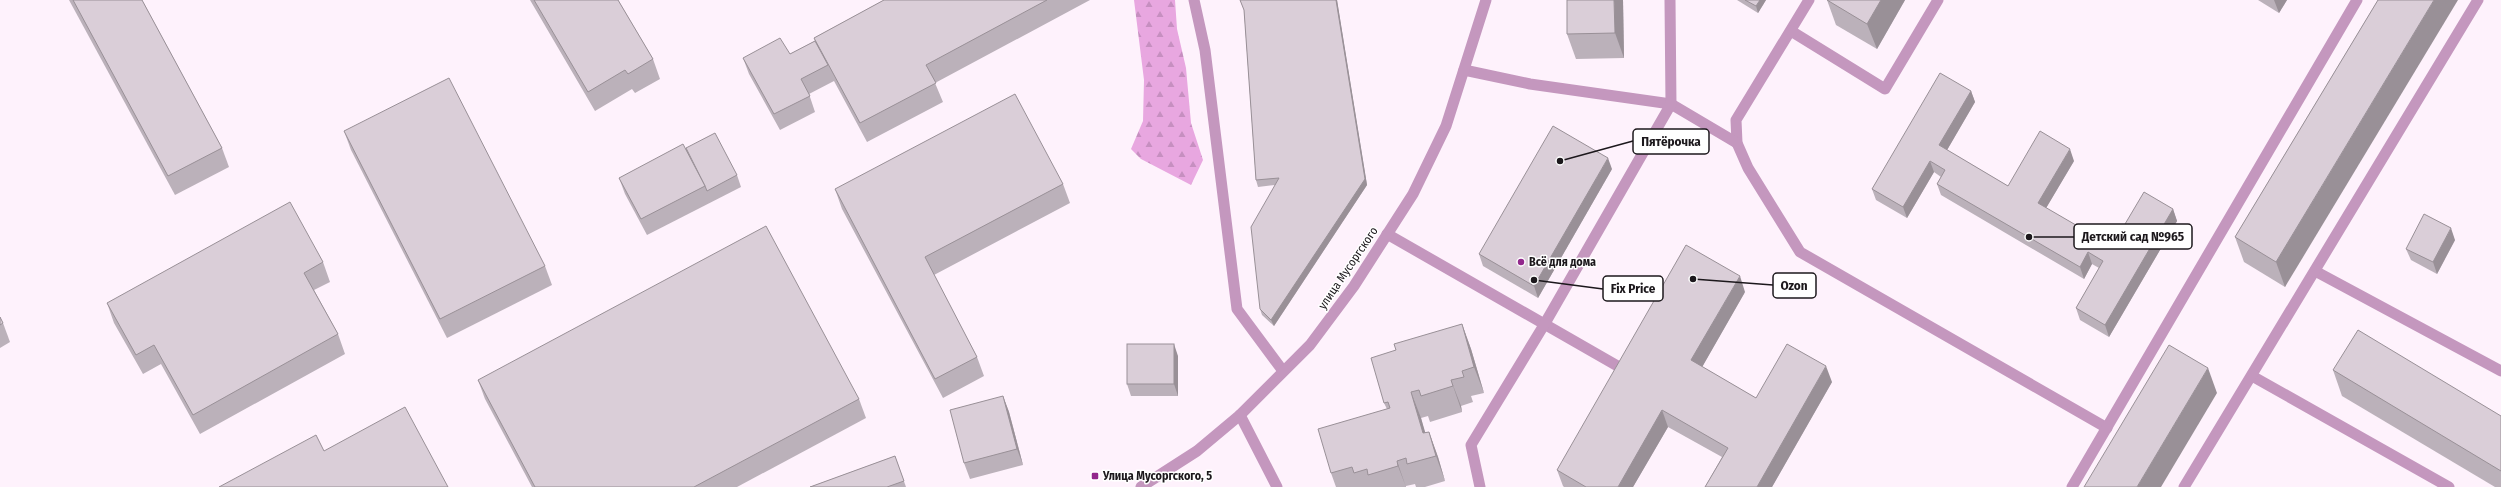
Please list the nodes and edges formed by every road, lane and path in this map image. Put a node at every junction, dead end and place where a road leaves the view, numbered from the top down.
1 (1194, 0) edge
2 (1486, 0) edge
3 (1670, 0) edge
4 (1808, 0) edge
5 (1938, 0) edge
6 (2357, 0) edge
7 (2478, 0) edge
8 (1791, 31) junction
9 (1464, 70) junction
10 (1671, 104) junction
11 (1736, 143) junction
12 (1387, 234) junction
13 (2315, 271) junction
14 (1544, 325) junction
15 (1284, 371) junction
16 (2501, 371) edge
17 (1628, 372) edge
18 (2252, 376) junction
19 (1240, 415) junction
20 (2107, 428) junction
21 (1141, 487) edge
22 (1277, 487) edge
23 (1480, 487) edge
24 (2072, 487) edge
25 (2184, 487) edge
26 (2449, 487) edge

1 - 15 street
2 - 9 street, улица Мусоргского
3 - 10 street
4 - 8 street
5 - 8 street
6 - 20 street
7 - 13 street
8 - 11 street
9 - 10 street
9 - 12 street, улица Мусоргского
10 - 11 street
10 - 14 street
11 - 20 street
12 - 14 street
12 - 15 street, улица Мусоргского
13 - 16 street
13 - 18 street
14 - 17 street
14 - 23 street
15 - 19 street, улица Мусоргского
18 - 25 street
18 - 26 street
19 - 21 street, улица Мусоргского
19 - 22 street
20 - 24 street

